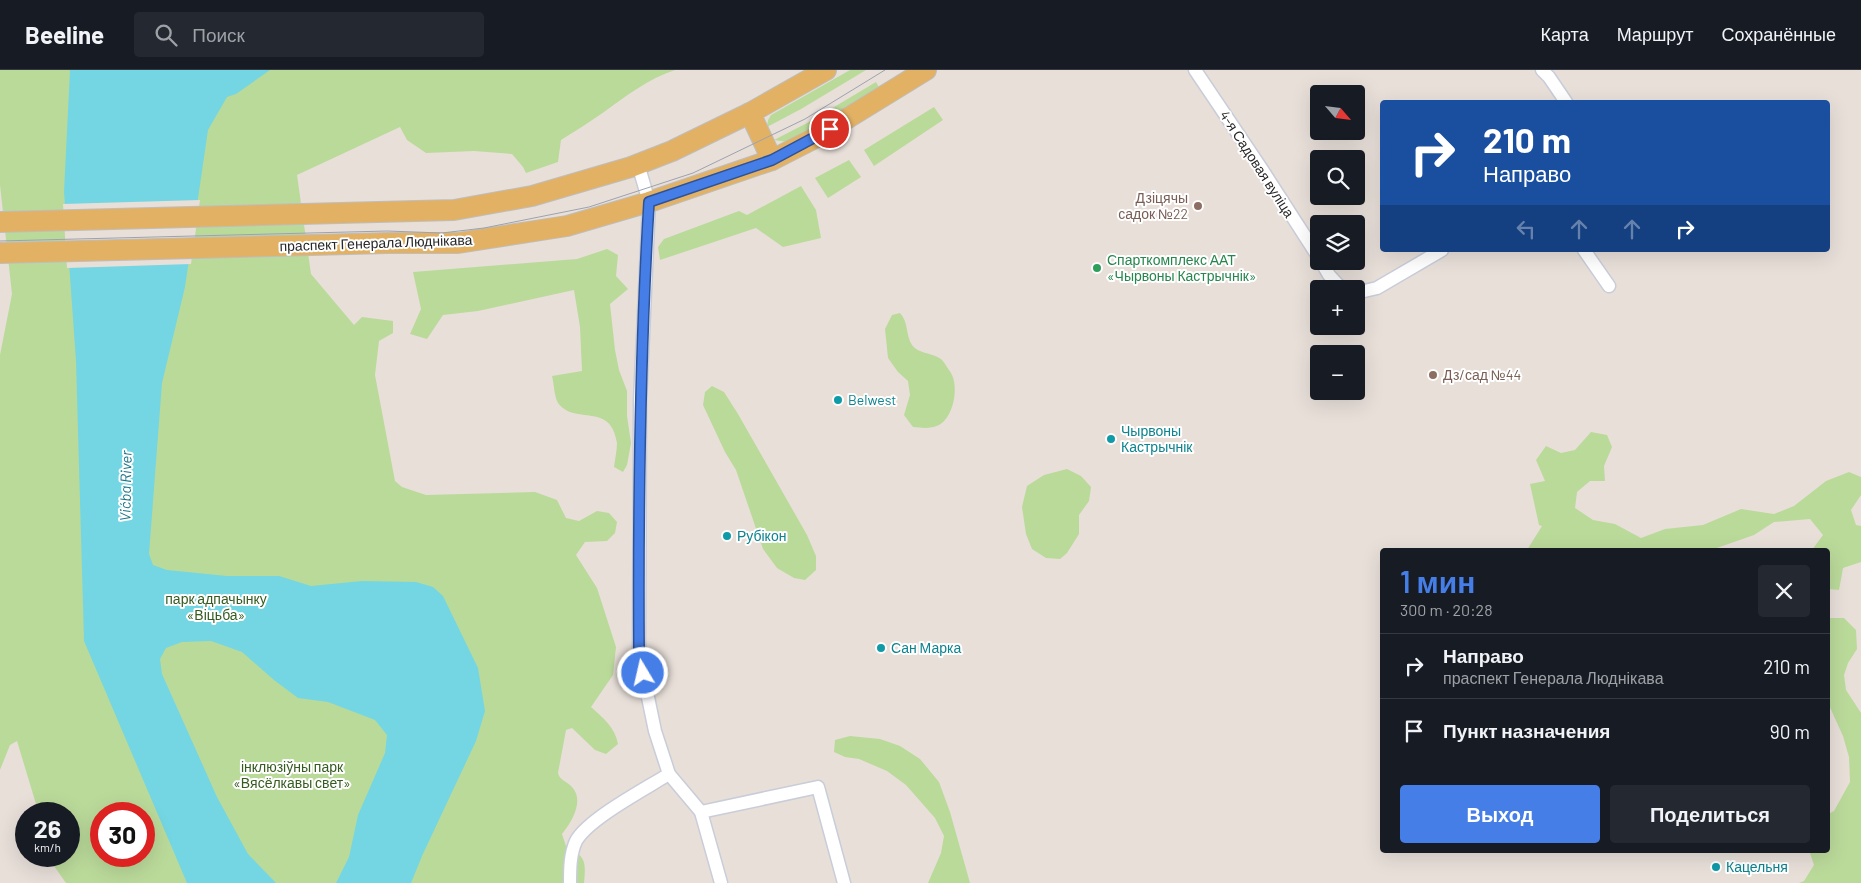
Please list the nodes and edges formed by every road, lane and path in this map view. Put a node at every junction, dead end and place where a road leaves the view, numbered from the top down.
1 (826, 70) edge
2 (926, 70) edge
3 (1195, 70) edge
4 (1542, 70) edge
5 (1565, 100) edge
6 (750, 113) junction
7 (772, 160) junction
8 (638, 164) junction
9 (649, 202) junction
10 (0, 222) edge
11 (1310, 244) edge
12 (1439, 252) edge
13 (1585, 252) edge
14 (0, 253) edge
15 (1326, 270) edge
16 (1334, 280) edge
17 (1610, 286) dead end
18 (1365, 291) edge
19 (669, 774) junction
20 (701, 812) junction
21 (570, 883) edge
22 (722, 883) edge
23 (844, 883) edge

1 - 6 main road
2 - 7 main road, праспект Генерала Люднікава
3 - 11 street, 4-я Садовая вуліца
4 - 5 street
6 - 7 main road
6 - 8 main road
7 - 9 main road, праспект Генерала Люднікава
8 - 9 street
8 - 10 main road
9 - 14 main road, праспект Генерала Люднікава
9 - 19 street
12 - 18 street
13 - 17 street
15 - 16 street, 4-я Садовая вуліца
19 - 20 street
19 - 21 street
20 - 22 street
20 - 23 street

